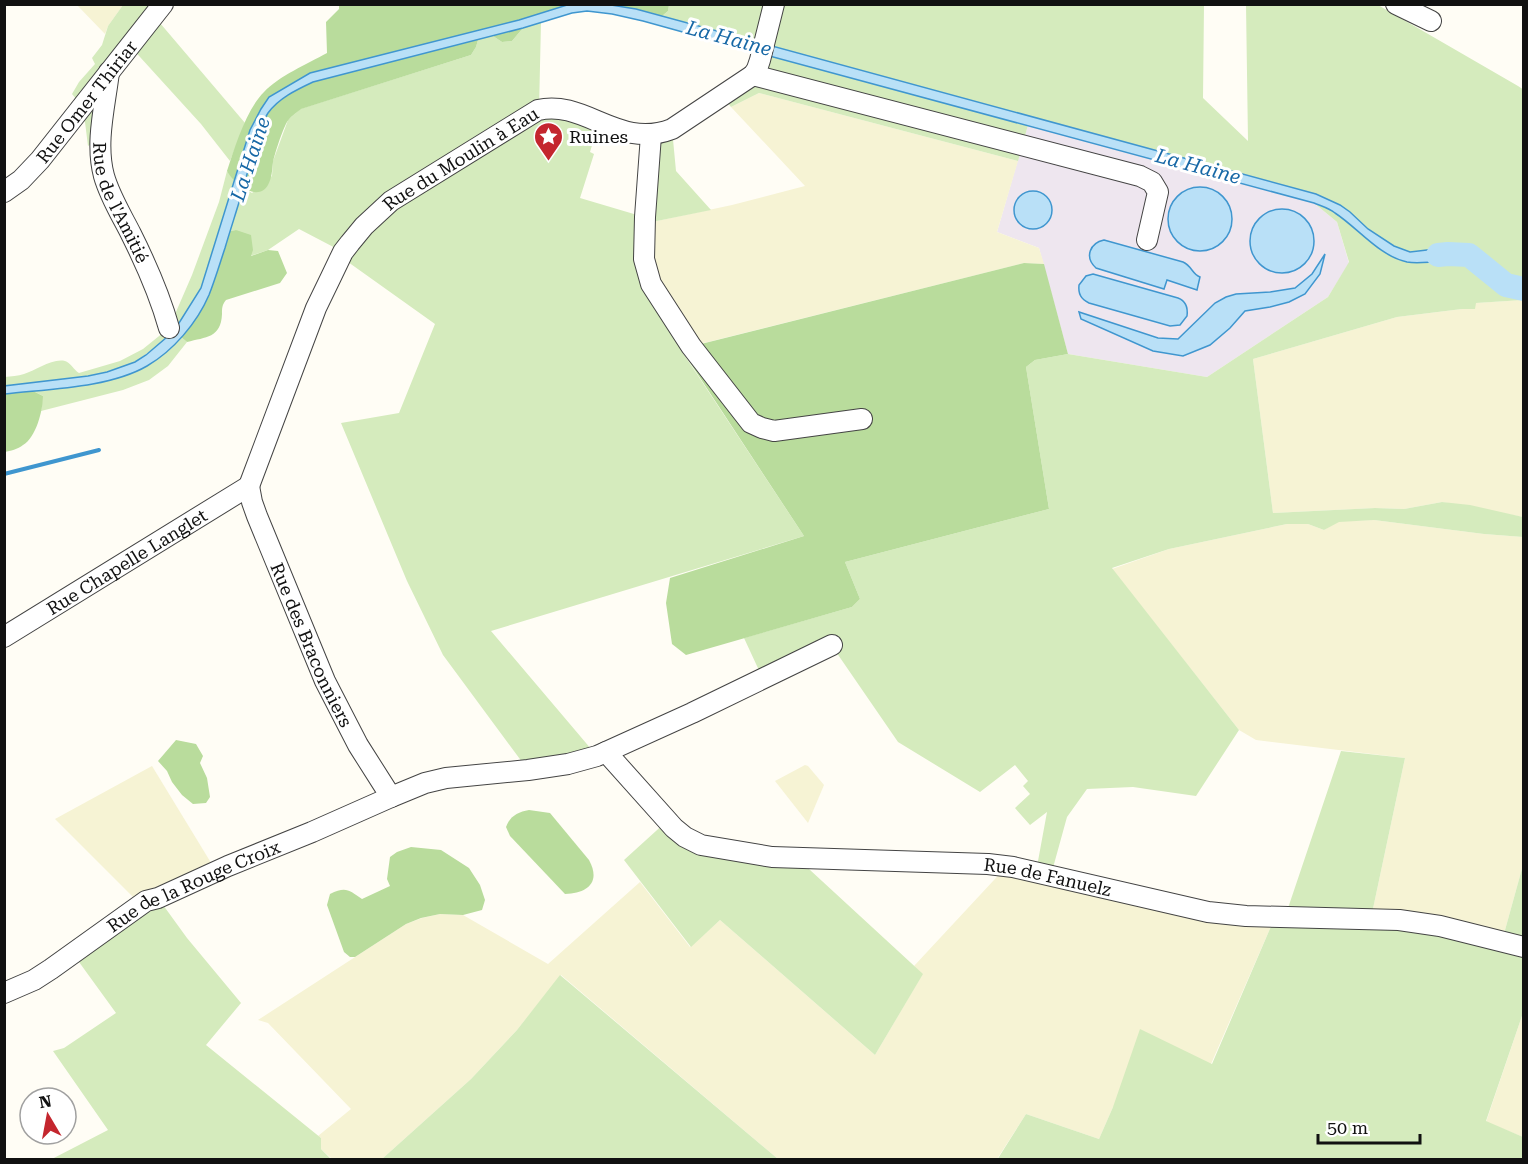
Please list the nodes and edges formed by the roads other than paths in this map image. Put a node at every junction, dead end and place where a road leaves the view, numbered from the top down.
1 (163, 4) edge
2 (774, 4) edge
3 (1396, 4) edge
4 (1431, 21) dead end
5 (757, 67) junction
6 (109, 72) junction
7 (651, 135) junction
8 (4, 192) edge
9 (1148, 240) dead end
10 (169, 327) dead end
11 (862, 419) dead end
12 (249, 486) junction
13 (4, 637) edge
14 (832, 645) dead end
15 (606, 752) junction
16 (392, 796) junction
17 (1524, 947) edge
18 (4, 993) edge

1 - 6 street, Rue Omer Thiriar
2 - 5 street
3 - 4 street
5 - 7 street, Rue du Moulin à Eau
5 - 9 street
6 - 8 street, Rue Omer Thiriar
6 - 10 street, Rue de l'Amitié
7 - 11 street
7 - 12 street, Rue du Moulin à Eau
12 - 13 street, Rue Chapelle Langlet
12 - 16 street, Rue des Braconniers
14 - 15 street, Rue de la Rouge Croix
15 - 16 street, Rue de la Rouge Croix
15 - 17 street, Rue de Fanuelz
16 - 18 street, Rue de la Rouge Croix

